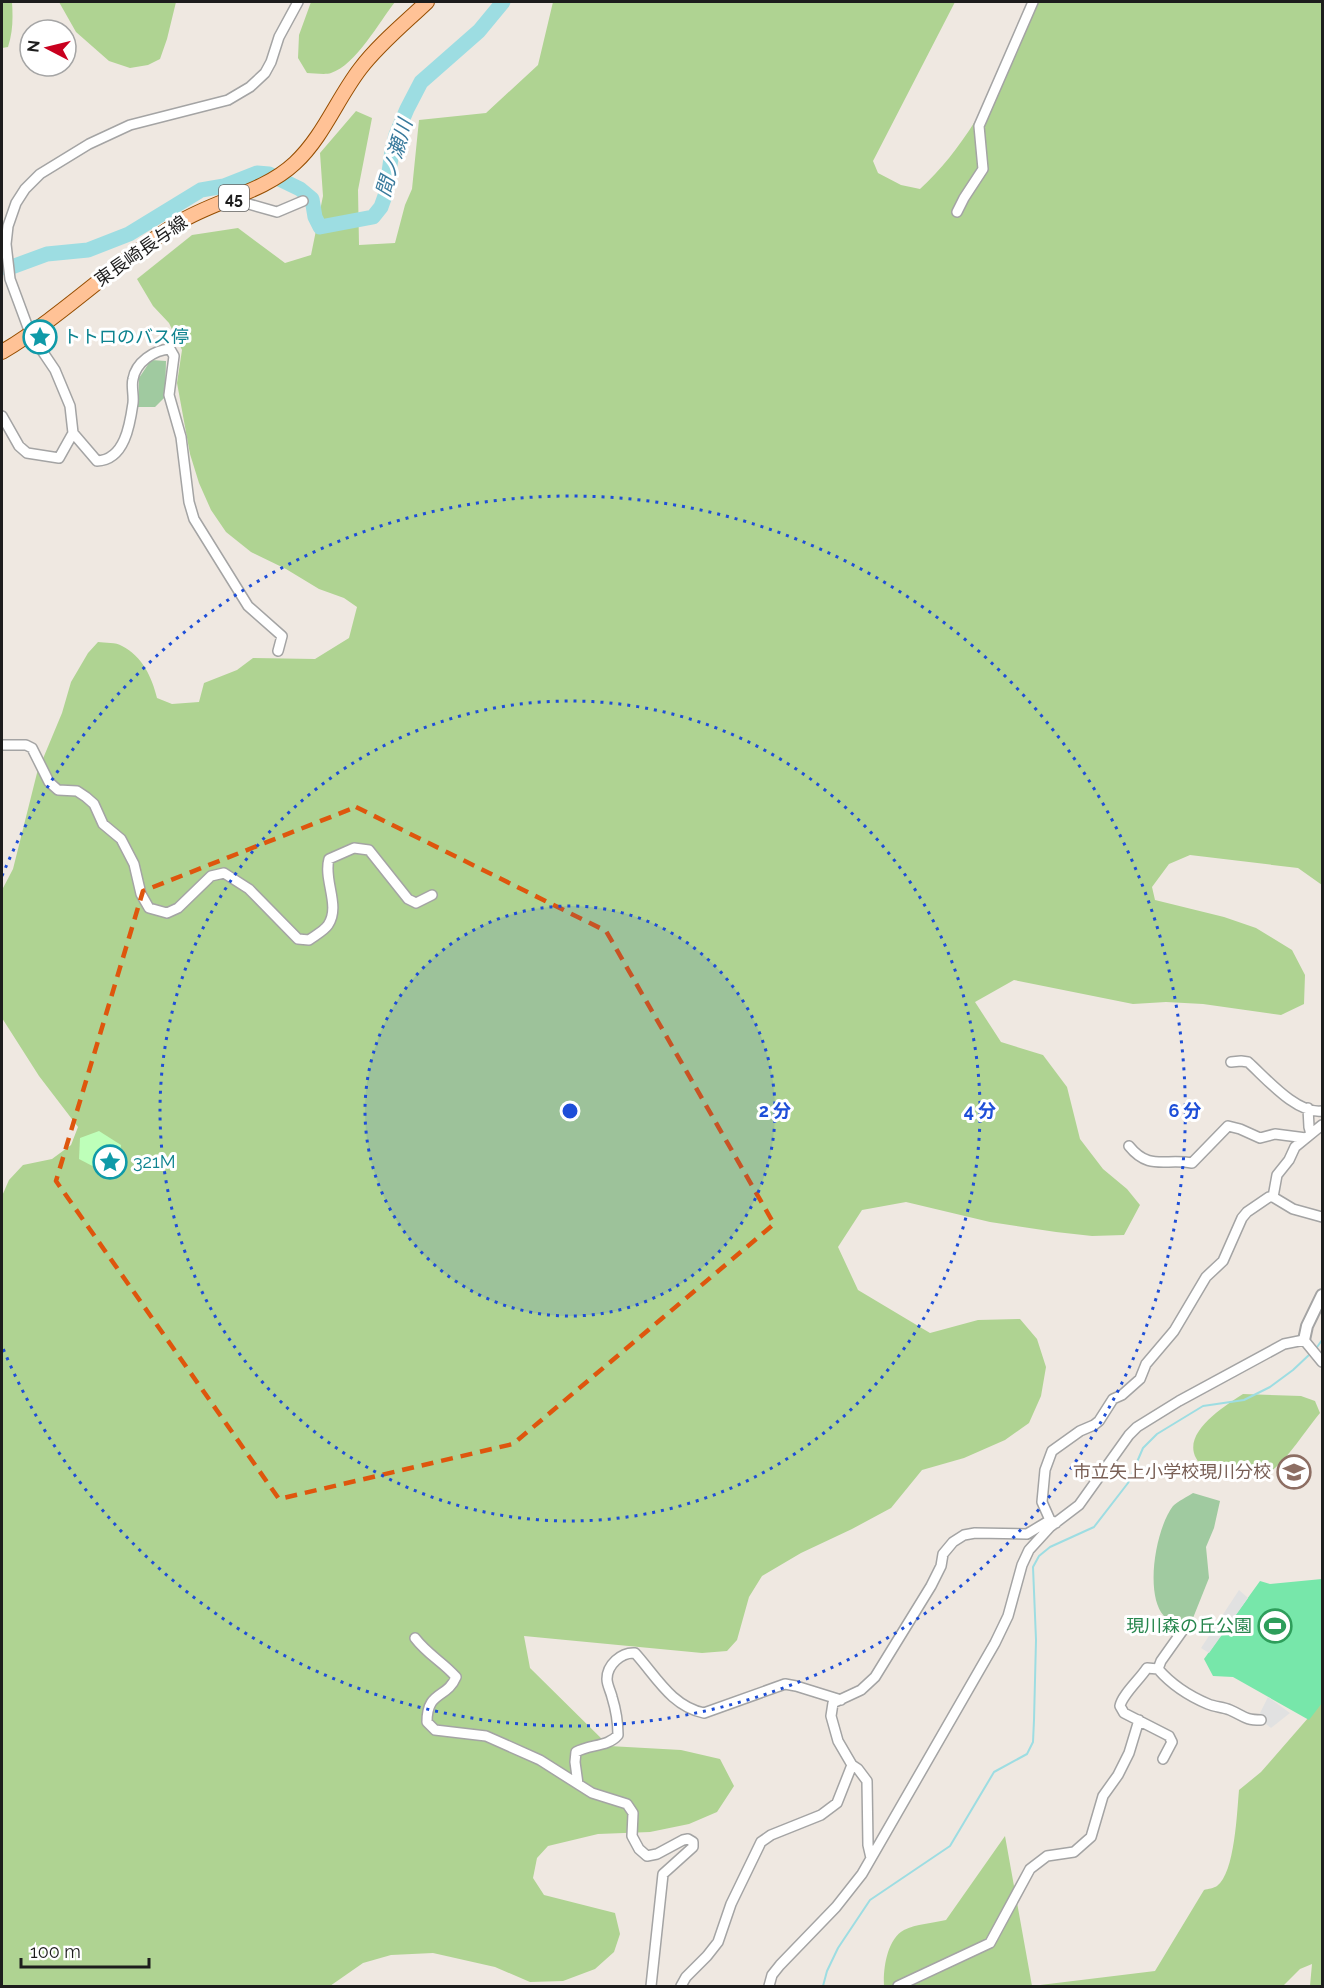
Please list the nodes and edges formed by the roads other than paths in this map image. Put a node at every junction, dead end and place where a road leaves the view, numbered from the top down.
1 (298, 2) edge
2 (427, 2) edge
3 (1033, 2) edge
4 (231, 199) junction
5 (303, 201) dead end
6 (957, 212) dead end
7 (30, 333) junction
8 (2, 352) edge
9 (2, 416) edge
10 (73, 433) junction
11 (278, 651) dead end
12 (2, 745) edge
13 (432, 895) dead end
14 (1231, 1062) dead end
15 (1308, 1108) junction
16 (1323, 1111) edge
17 (1323, 1125) edge
18 (1308, 1136) junction
19 (1129, 1146) dead end
20 (1273, 1197) junction
21 (1323, 1217) edge
22 (1323, 1295) edge
23 (1306, 1342) junction
24 (1319, 1358) edge
25 (1053, 1525) junction
26 (1183, 1630) dead end
27 (415, 1638) dead end
28 (1158, 1669) junction
29 (841, 1700) junction
30 (1139, 1720) junction
31 (1261, 1720) dead end
32 (1163, 1759) dead end
33 (852, 1765) junction
34 (579, 1784) junction
35 (871, 1858) junction
36 (651, 1986) edge
37 (681, 1986) edge
38 (770, 1986) edge
39 (898, 1986) edge

1 - 7 street
2 - 4 main road, 東長崎長与線 / 45
3 - 6 street
4 - 5 street
4 - 7 main road, 東長崎長与線 / 45
7 - 8 main road, 東長崎長与線 / 45
7 - 10 street
9 - 10 street
10 - 11 street
12 - 13 street
14 - 15 street
15 - 16 street
15 - 18 street
17 - 18 street
18 - 19 street
18 - 20 street
20 - 21 street
20 - 25 street
22 - 23 street
23 - 24 street
23 - 25 street
25 - 29 street
25 - 35 street
26 - 28 street
27 - 34 street
28 - 30 street
28 - 31 street
29 - 33 street
29 - 34 street
30 - 32 street
30 - 39 street
33 - 35 street
33 - 37 street
34 - 36 street
35 - 38 street

